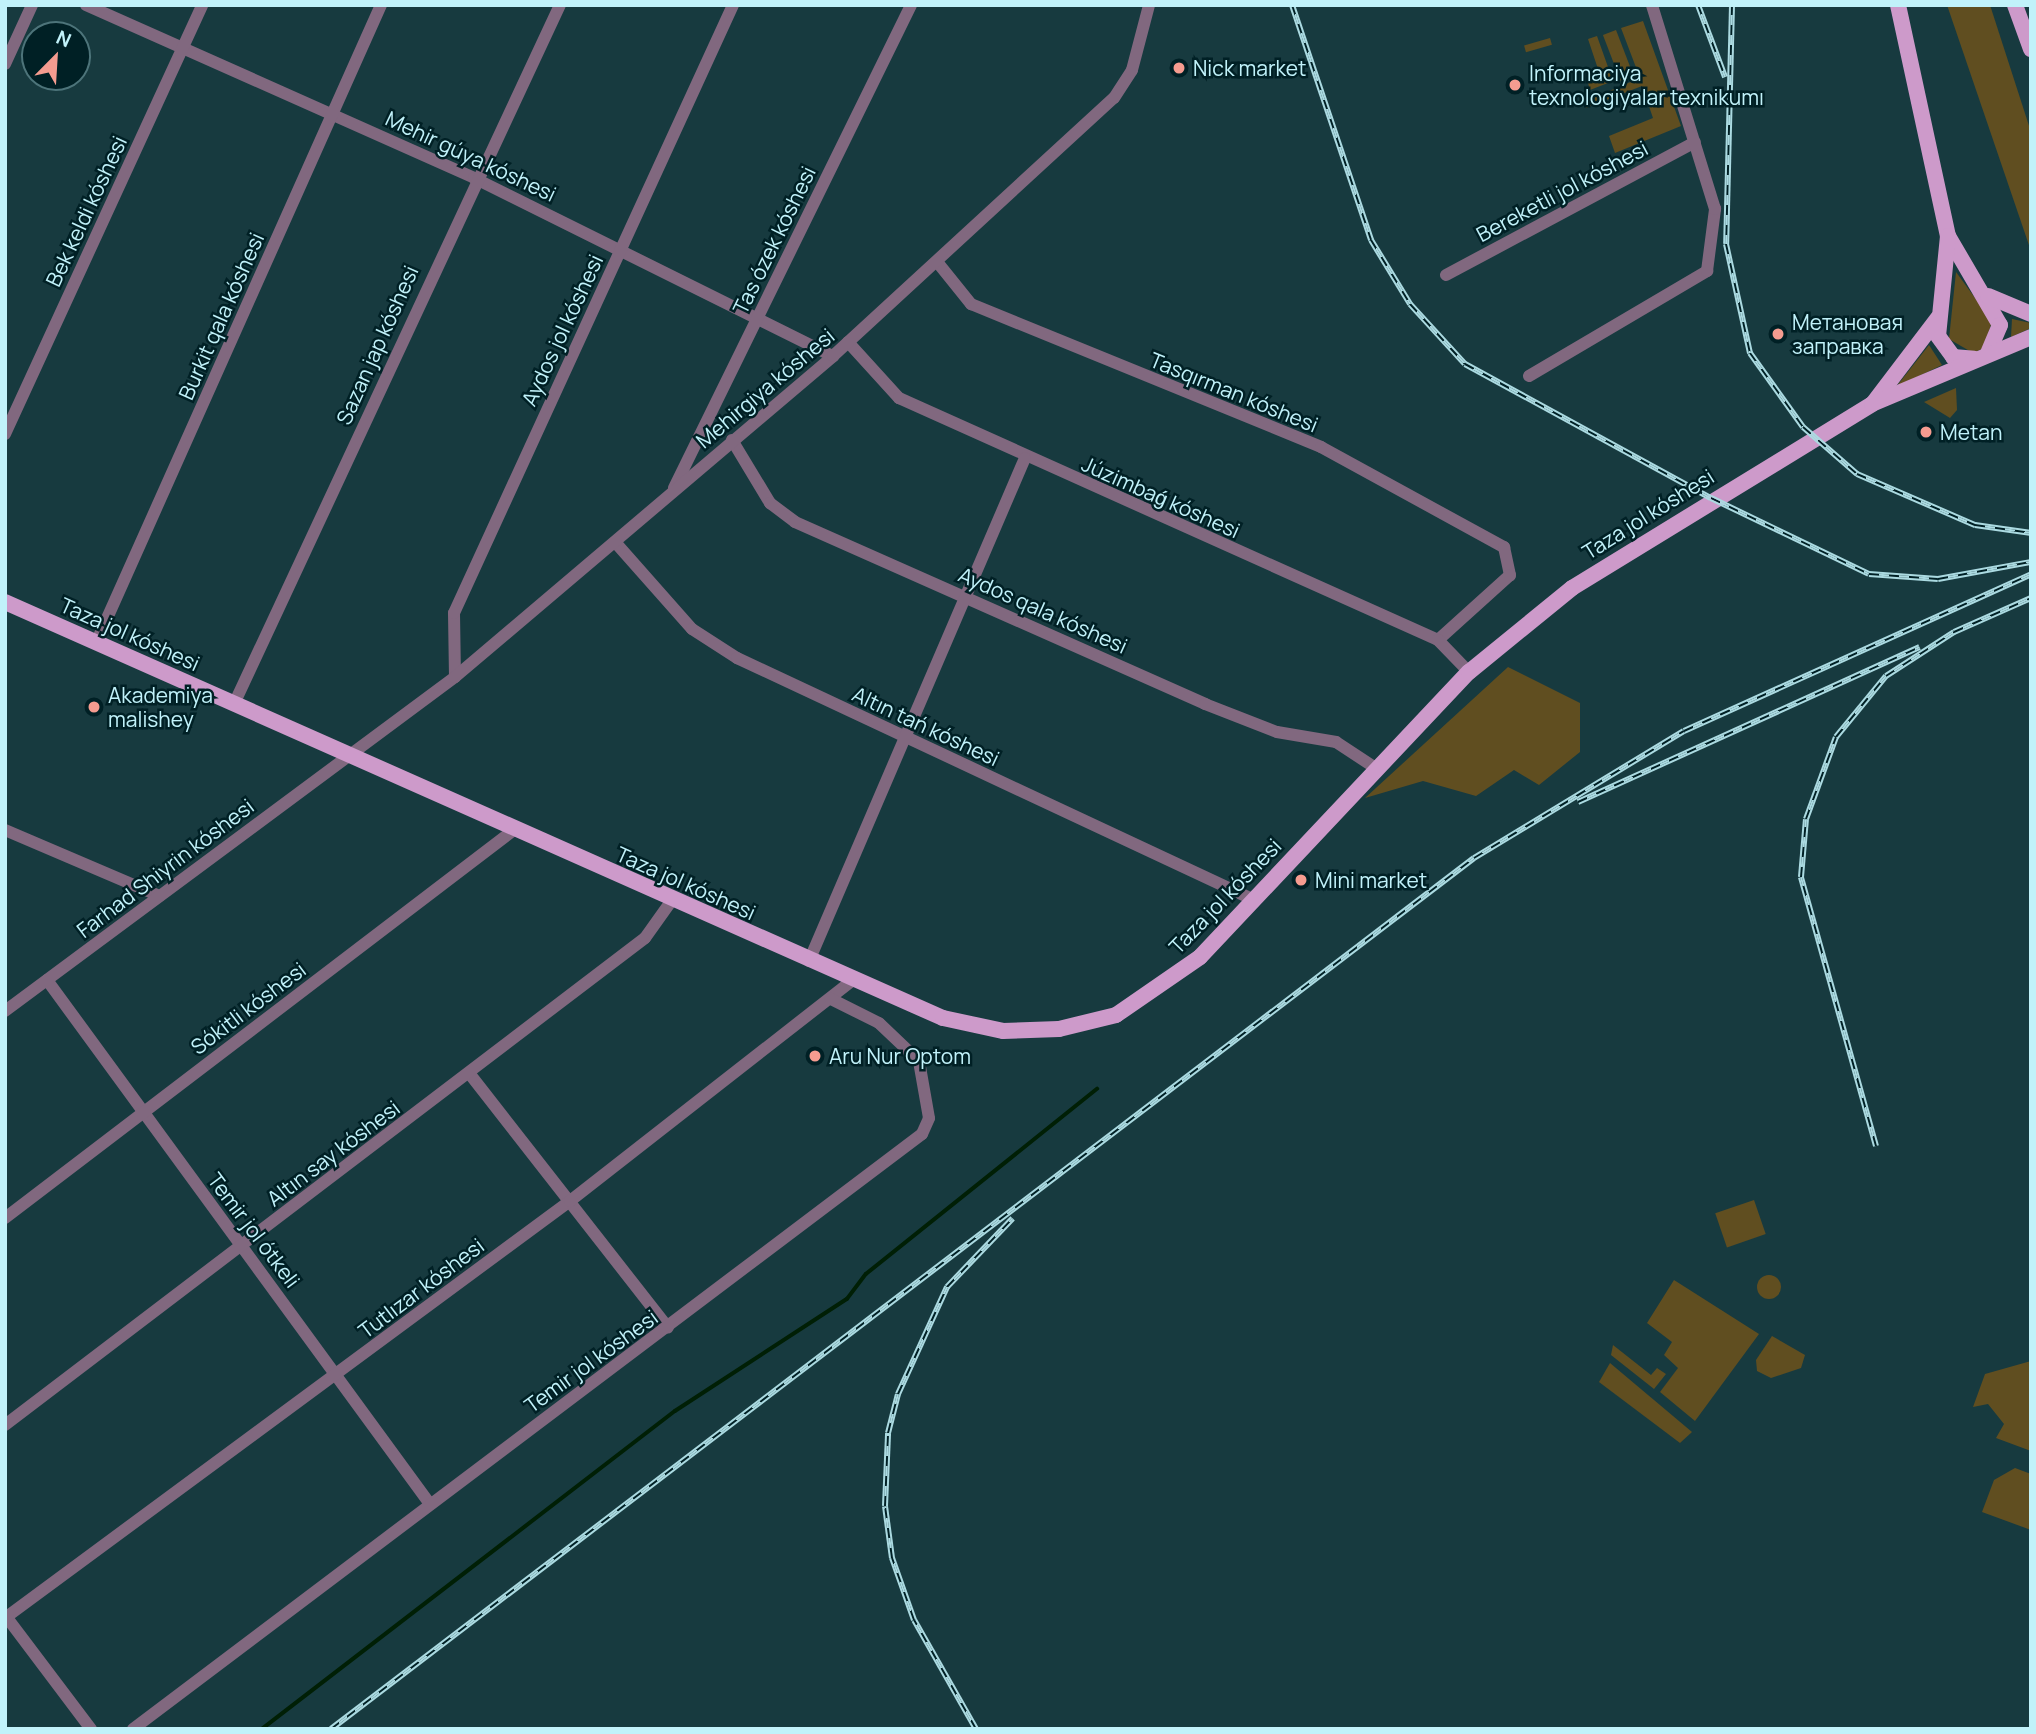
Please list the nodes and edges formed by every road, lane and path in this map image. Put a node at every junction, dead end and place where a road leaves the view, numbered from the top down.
1 (32, 5) edge
2 (86, 5) edge
3 (202, 5) edge
4 (381, 5) edge
5 (560, 5) edge
6 (733, 5) edge
7 (1149, 5) edge
8 (1653, 5) edge
9 (1899, 5) edge
10 (2015, 5) edge
11 (910, 6) edge
12 (182, 49) junction
13 (2031, 49) edge
14 (5, 64) edge
15 (332, 114) junction
16 (1695, 142) junction
17 (474, 178) junction
18 (1948, 236) junction
19 (622, 248) junction
20 (938, 263) junction
21 (1447, 275) dead end
22 (1979, 290) junction
23 (2031, 314) edge
24 (758, 315) junction
25 (1938, 318) junction
26 (2031, 337) edge
27 (848, 342) junction
28 (833, 356) junction
29 (1981, 358) junction
30 (1530, 376) dead end
31 (1872, 404) junction
32 (5, 434) edge
33 (733, 440) junction
34 (1025, 458) junction
35 (673, 492) junction
36 (615, 542) junction
37 (963, 596) junction
38 (5, 602) edge
39 (1438, 640) junction
40 (96, 643) junction
41 (1469, 672) junction
42 (455, 677) junction
43 (234, 704) junction
44 (901, 736) junction
45 (349, 754) junction
46 (1374, 767) junction
47 (515, 829) junction
48 (5, 830) edge
49 (160, 896) junction
50 (672, 900) junction
51 (1254, 900) junction
52 (809, 961) junction
53 (853, 980) junction
54 (47, 981) junction
55 (831, 999) junction
56 (8, 1007) edge
57 (469, 1073) junction
58 (143, 1112) junction
59 (570, 1201) junction
60 (5, 1218) edge
61 (241, 1247) junction
62 (668, 1328) junction
63 (338, 1374) junction
64 (5, 1425) edge
65 (430, 1504) junction
66 (6, 1617) edge
67 (91, 1729) edge
68 (133, 1729) edge

1 - 14 street
2 - 12 street, Mehir gúyа kóshesi
3 - 12 street, Bek keldi kóshesi
4 - 15 street, Burkit qala kóshesi
5 - 17 street, Sazan jap kóshesi
6 - 19 street, Aydos jol kóshesi
7 - 20 street, Mehirgiya kóshesi
8 - 16 street
9 - 18 main road
10 - 13 main road
11 - 24 street, Tas ózek kóshesi
12 - 15 street, Mehir gúyа kóshesi
12 - 32 street, Bek keldi kóshesi
15 - 17 street, Mehir gúyа kóshesi
15 - 40 street, Burkit qala kóshesi
16 - 21 street, Bereketli jol kóshesi
16 - 30 street
17 - 19 street, Mehir gúyа kóshesi
17 - 43 street, Sazan jap kóshesi
18 - 22 main road
18 - 25 main road
19 - 24 street, Mehir gúyа kóshesi
19 - 42 street, Aydos jol kóshesi
20 - 27 street, Mehirgiya kóshesi
20 - 39 street, Tasqırman kóshesi
22 - 23 main road
22 - 29 main road
24 - 28 street, Mehir gúyа kóshesi
24 - 35 street, Tas ózek kóshesi
25 - 29 main road
25 - 31 main road
26 - 29 main road, Taza jol kóshesi
27 - 28 street, Mehirgiya kóshesi
27 - 34 street, Júzimbaǵ kóshesi
28 - 33 street, Mehirgiya kóshesi
29 - 31 main road, Taza jol kóshesi
31 - 41 main road, Taza jol kóshesi
33 - 35 street, Mehirgiya kóshesi
33 - 37 street, Aydos qala kóshesi
34 - 37 street
34 - 39 street, Júzimbaǵ kóshesi
35 - 36 street, Mehirgiya kóshesi
36 - 42 street, Mehirgiya kóshesi
36 - 44 street, Altın tań kóshesi
37 - 44 street
37 - 46 street, Aydos qala kóshesi
38 - 40 main road, Taza jol kóshesi
39 - 41 street, Júzimbaǵ kóshesi
40 - 43 main road, Taza jol kóshesi
41 - 46 main road, Taza jol kóshesi
42 - 45 street, Mehirgiya kóshesi
43 - 45 main road, Taza jol kóshesi
44 - 51 street, Altın tań kóshesi
44 - 52 street
45 - 47 main road, Taza jol kóshesi
45 - 49 street, Farhad Shiyrin kóshesi
46 - 51 main road, Taza jol kóshesi
47 - 50 main road, Taza jol kóshesi
47 - 58 street, Sókitli kóshesi
48 - 49 street
49 - 54 street, Farhad Shiyrin kóshesi
50 - 52 main road, Taza jol kóshesi
50 - 57 street, Altın say kóshesi
51 - 53 main road, Taza jol kóshesi
52 - 53 main road, Taza jol kóshesi
53 - 55 street, Tutlızar kóshesi
54 - 56 street, Farhad Shiyrin kóshesi
54 - 58 street, Temir jol ótkeli
55 - 59 street, Tutlızar kóshesi
55 - 62 street, Temir jol kóshesi
57 - 59 street
57 - 61 street, Altın say kóshesi
58 - 60 street, Sókitli kóshesi
58 - 61 street, Temir jol ótkeli
59 - 62 street
59 - 63 street, Tutlızar kóshesi
61 - 63 street, Temir jol ótkeli
61 - 64 street, Altın say kóshesi
62 - 65 street, Temir jol kóshesi
63 - 65 street, Temir jol ótkeli
63 - 66 street, Tutlızar kóshesi
65 - 68 street, Temir jol kóshesi
66 - 67 street

